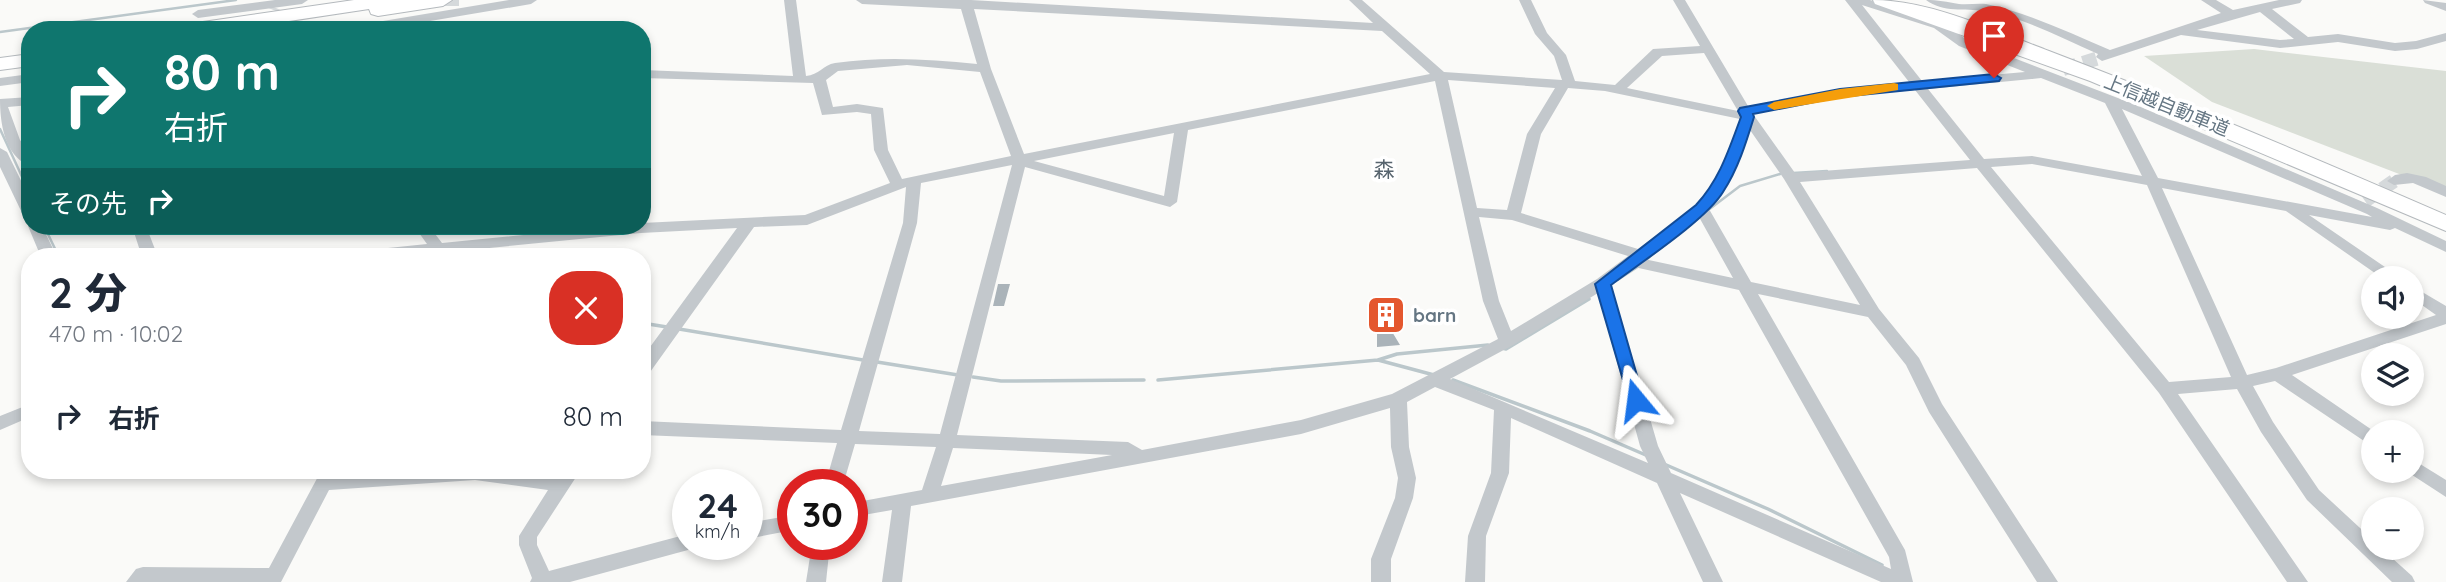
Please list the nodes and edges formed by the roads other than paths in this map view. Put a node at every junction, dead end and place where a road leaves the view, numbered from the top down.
1 (302, 0) edge
2 (393, 0) edge
3 (531, 0) edge
4 (790, 0) edge
5 (862, 0) edge
6 (1355, 0) edge
7 (1525, 0) edge
8 (1679, 0) edge
9 (1851, 0) edge
10 (1857, 0) edge
11 (1882, 0) edge
12 (1913, 0) edge
13 (1932, 0) edge
14 (2207, 0) edge
15 (2297, 0) edge
16 (2430, 0) edge
17 (966, 2) edge
18 (2267, 5) edge
19 (448, 6) edge
20 (2446, 7) edge
21 (2231, 14) junction
22 (199, 21) edge
23 (203, 21) edge
24 (323, 21) edge
25 (389, 21) edge
26 (1963, 21) junction
27 (1386, 27) junction
28 (2179, 31) junction
29 (2446, 37) edge
30 (2306, 42) junction
31 (1709, 49) junction
32 (985, 69) junction
33 (2061, 69) tunnel mouth
34 (2046, 73) junction
35 (651, 74) edge
36 (1440, 76) junction
37 (21, 79) edge
38 (800, 79) junction
39 (819, 79) junction
40 (0, 82) edge
41 (1917, 84) junction
42 (1566, 85) junction
43 (1618, 89) junction
44 (2111, 101) junction
45 (21, 102) edge
46 (0, 103) edge
47 (1746, 114) junction
48 (1182, 126) junction
49 (21, 151) edge
50 (0, 152) edge
51 (1020, 161) junction
52 (1979, 162) junction
53 (1791, 178) junction
54 (2152, 181) junction
55 (2394, 181) tunnel mouth
56 (906, 183) junction
57 (2446, 192) edge
58 (21, 196) edge
59 (1701, 208) junction
60 (2288, 208) junction
61 (1473, 212) junction
62 (2446, 212) edge
63 (1513, 215) junction
64 (749, 223) junction
65 (2446, 224) edge
66 (651, 228) edge
67 (2405, 228) junction
68 (494, 235) edge
69 (561, 235) edge
70 (492, 241) junction
71 (2446, 247) edge
72 (459, 248) edge
73 (1633, 258) junction
74 (2375, 266) edge
75 (1602, 284) junction
76 (1745, 287) junction
77 (2424, 300) edge
78 (1873, 313) junction
79 (2446, 316) edge
80 (1507, 341) junction
81 (651, 359) edge
82 (2277, 374) junction
83 (1435, 380) junction
84 (2242, 383) junction
85 (2165, 389) junction
86 (1398, 398) junction
87 (1503, 407) junction
88 (21, 414) edge
89 (0, 423) edge
90 (651, 428) edge
91 (2361, 432) edge
92 (848, 437) junction
93 (947, 441) junction
94 (1138, 456) junction
95 (839, 469) edge
96 (2424, 474) edge
97 (326, 479) edge
98 (565, 479) edge
99 (1662, 479) junction
100 (2446, 489) edge
101 (929, 495) junction
102 (903, 500) junction
103 (868, 507) edge
104 (672, 546) edge
105 (819, 560) edge
106 (272, 579) edge
107 (541, 581) edge
108 (136, 582) edge
109 (816, 582) edge
110 (892, 582) edge
111 (1381, 582) edge
112 (1475, 582) edge
113 (1713, 582) edge
114 (1902, 582) edge
115 (2048, 582) edge
116 (2298, 582) edge
117 (2405, 582) edge

1 - 22 street
2 - 23 highway
3 - 19 street
4 - 38 street
5 - 17 street
6 - 27 street
7 - 42 street
8 - 31 street
9 - 41 street
10 - 34 street
11 - 26 highway, 上信越自動車道
12 - 26 highway, 上信越自動車道
13 - 28 street
14 - 21 street
15 - 18 street
16 - 20 street
17 - 27 street
17 - 32 street
18 - 21 street
18 - 30 street
19 - 24 highway
19 - 25 street
21 - 28 street
26 - 62 highway, 上信越自動車道
26 - 65 highway, 上信越自動車道
27 - 36 street
28 - 30 street
29 - 30 street
31 - 43 street
31 - 47 street
32 - 39 street
32 - 51 street
33 - 34 street
34 - 41 street
34 - 44 street
35 - 38 street
36 - 42 street
36 - 48 street
36 - 61 street
37 - 40 street
38 - 39 street
39 - 56 street
41 - 47 street
41 - 52 street
42 - 43 street
42 - 63 street
43 - 47 street
44 - 54 street
44 - 67 street
45 - 46 street
46 - 49 street
47 - 53 street
47 - 59 street
48 - 51 street
48 - 51 street
50 - 58 street
51 - 56 street
51 - 93 street
52 - 53 street
52 - 54 street
52 - 85 street
53 - 78 street
54 - 60 street
54 - 84 street
55 - 57 street
56 - 64 street
56 - 92 street
59 - 73 street
59 - 76 street
60 - 67 street
60 - 74 street
61 - 63 street
61 - 80 street
63 - 73 street
64 - 66 street
64 - 81 street
67 - 71 street
68 - 70 street
69 - 70 street
70 - 72 street
73 - 75 street
73 - 76 street
75 - 80 street
75 - 99 street
76 - 78 street
76 - 114 street
77 - 79 street
78 - 115 street
79 - 82 street
80 - 83 street
82 - 84 street
82 - 91 street
83 - 86 street
83 - 87 street
84 - 85 street
84 - 117 street
85 - 116 street
86 - 94 street
86 - 111 street
87 - 99 street
87 - 112 street
88 - 89 street
90 - 92 street
92 - 93 street
92 - 95 street
93 - 94 street
93 - 101 street
94 - 101 street
96 - 100 street
97 - 106 street
98 - 107 street
99 - 113 street
99 - 114 street
101 - 102 street
102 - 103 street
102 - 110 street
104 - 107 street
105 - 109 street
106 - 108 street

